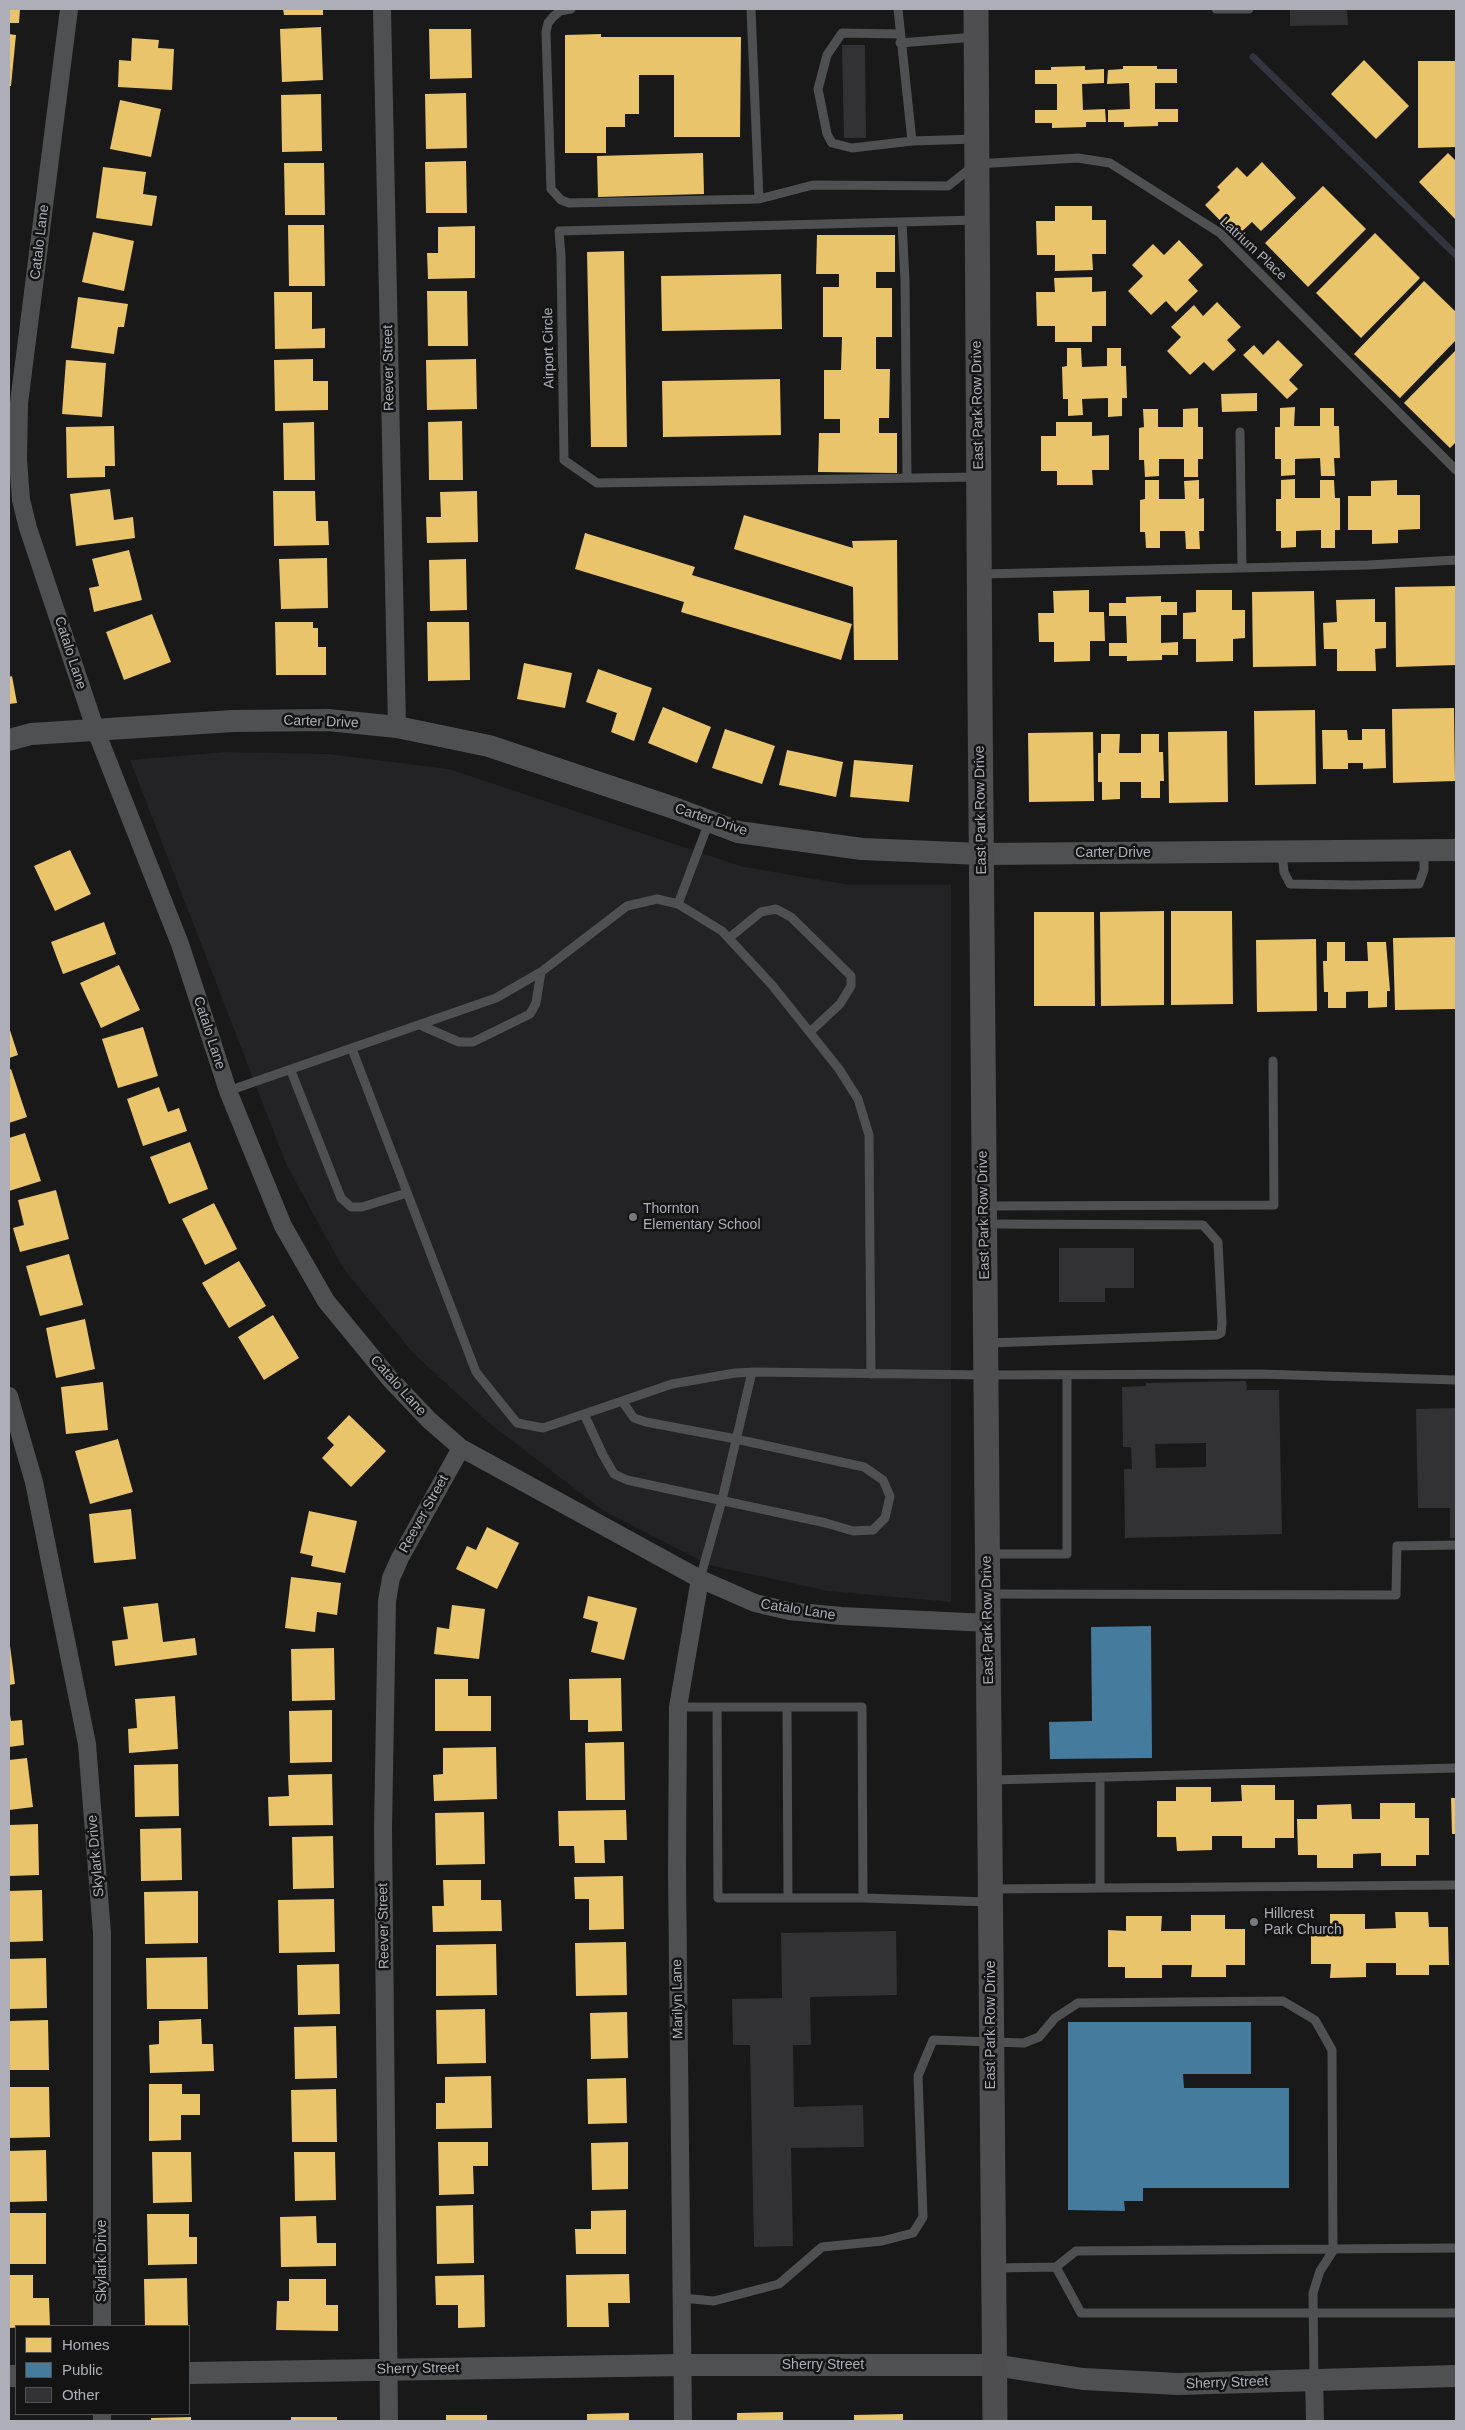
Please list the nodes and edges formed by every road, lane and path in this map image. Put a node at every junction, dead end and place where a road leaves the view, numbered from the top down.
1 (69, 9) edge
2 (382, 9) edge
3 (571, 9) edge
4 (751, 9) edge
5 (898, 9) edge
6 (976, 9) edge
7 (1216, 9) edge
8 (1249, 9) edge
9 (976, 37) junction
10 (900, 39) junction
11 (976, 139) junction
12 (912, 141) junction
13 (976, 164) junction
14 (759, 200) junction
15 (976, 220) junction
16 (902, 222) junction
17 (1240, 432) dead end
18 (1456, 470) edge
19 (979, 476) junction
20 (907, 478) junction
21 (1456, 560) edge
22 (1242, 568) junction
23 (979, 574) junction
24 (397, 727) junction
25 (96, 731) junction
26 (9, 740) edge
27 (709, 821) junction
28 (1424, 849) junction
29 (1456, 850) edge
30 (1282, 852) junction
31 (982, 854) junction
32 (678, 904) junction
33 (729, 938) junction
34 (541, 972) junction
35 (420, 1025) junction
36 (810, 1032) junction
37 (352, 1050) junction
38 (1273, 1061) dead end
39 (290, 1071) junction
40 (228, 1091) junction
41 (407, 1192) junction
42 (984, 1215) junction
43 (986, 1343) junction
44 (752, 1372) junction
45 (871, 1374) junction
46 (986, 1375) junction
47 (1066, 1375) junction
48 (1456, 1380) edge
49 (9, 1396) edge
50 (622, 1401) junction
51 (584, 1414) junction
52 (736, 1439) junction
53 (461, 1448) junction
54 (722, 1500) junction
55 (1456, 1545) edge
56 (987, 1554) junction
57 (700, 1579) junction
58 (988, 1594) junction
59 (988, 1623) junction
60 (678, 1707) junction
61 (716, 1707) junction
62 (786, 1707) junction
63 (1456, 1768) edge
64 (1100, 1777) junction
65 (989, 1780) junction
66 (1456, 1885) edge
67 (1100, 1888) junction
68 (990, 1896) junction
69 (788, 1898) junction
70 (862, 1898) junction
71 (991, 2044) junction
72 (1456, 2248) edge
73 (1333, 2251) junction
74 (1056, 2267) junction
75 (993, 2268) junction
76 (682, 2298) junction
77 (1313, 2312) junction
78 (1456, 2313) edge
79 (102, 2325) edge
80 (683, 2365) junction
81 (994, 2365) junction
82 (388, 2369) junction
83 (190, 2373) edge
84 (1456, 2376) edge
85 (1314, 2380) junction
86 (388, 2421) edge
87 (684, 2421) edge
88 (994, 2421) edge
89 (1315, 2421) edge

1 - 25 street, Catalo Lane
2 - 24 street, Reever Street
3 - 14 lane
4 - 14 lane
5 - 10 lane
6 - 9 main road, East Park Row Drive
7 - 8 lane
9 - 10 lane
9 - 11 main road, East Park Row Drive
10 - 12 lane
10 - 12 lane
11 - 12 lane
11 - 13 main road, East Park Row Drive
13 - 14 lane
13 - 15 main road, East Park Row Drive
13 - 18 lane, Latrium Place
15 - 16 lane, Airport Circle
15 - 19 main road, East Park Row Drive
16 - 20 lane
16 - 20 lane, Airport Circle
17 - 22 lane
19 - 20 lane, Airport Circle
19 - 23 main road, East Park Row Drive
21 - 22 lane
22 - 23 lane
23 - 31 main road, East Park Row Drive
24 - 25 street, Carter Drive
24 - 27 street, Carter Drive
25 - 26 street, Carter Drive
25 - 40 street, Catalo Lane
27 - 31 street, Carter Drive
27 - 32 lane
28 - 29 street, Carter Drive
28 - 30 street, Carter Drive
28 - 30 lane
30 - 31 street, Carter Drive
31 - 42 main road, East Park Row Drive
32 - 33 lane
32 - 34 lane
33 - 36 lane
33 - 36 lane
34 - 35 lane
34 - 35 lane
35 - 37 lane
36 - 45 lane
37 - 39 lane
37 - 41 lane
38 - 42 lane
39 - 40 lane
39 - 41 lane
40 - 53 street, Catalo Lane
41 - 51 lane
42 - 43 main road, East Park Row Drive
42 - 43 lane
43 - 46 main road, East Park Row Drive
44 - 45 lane
44 - 50 lane
44 - 52 lane
45 - 46 lane
46 - 47 lane
46 - 56 main road, East Park Row Drive
47 - 48 lane
47 - 56 lane
49 - 79 street, Skylark Drive
50 - 51 lane
50 - 52 lane
51 - 54 lane
52 - 54 lane
52 - 54 lane
53 - 57 street, Catalo Lane
53 - 82 street, Reever Street
54 - 57 lane
55 - 58 lane
56 - 58 main road, East Park Row Drive
57 - 59 street, Catalo Lane
57 - 60 street, Marilyn Lane
58 - 59 main road, East Park Row Drive
59 - 65 main road, East Park Row Drive
60 - 61 lane
60 - 76 street, Marilyn Lane
61 - 62 lane
61 - 69 lane
62 - 69 lane
62 - 70 lane
63 - 64 lane
64 - 65 lane
64 - 67 lane
65 - 68 main road, East Park Row Drive
66 - 67 lane
67 - 68 lane
68 - 70 lane
68 - 71 main road, East Park Row Drive
69 - 70 lane
71 - 73 lane
71 - 75 main road, East Park Row Drive
71 - 76 lane
72 - 73 lane
73 - 74 lane
73 - 77 lane
74 - 75 lane
74 - 77 lane
75 - 81 main road, East Park Row Drive
76 - 80 street, Marilyn Lane
77 - 78 lane
77 - 85 lane
80 - 81 street, Sherry Street
80 - 82 street, Sherry Street
80 - 87 street, Marilyn Lane
81 - 85 street, Sherry Street
81 - 88 main road, East Park Row Drive
82 - 83 street, Sherry Street
82 - 86 street, Reever Street
84 - 85 street, Sherry Street
85 - 89 street

